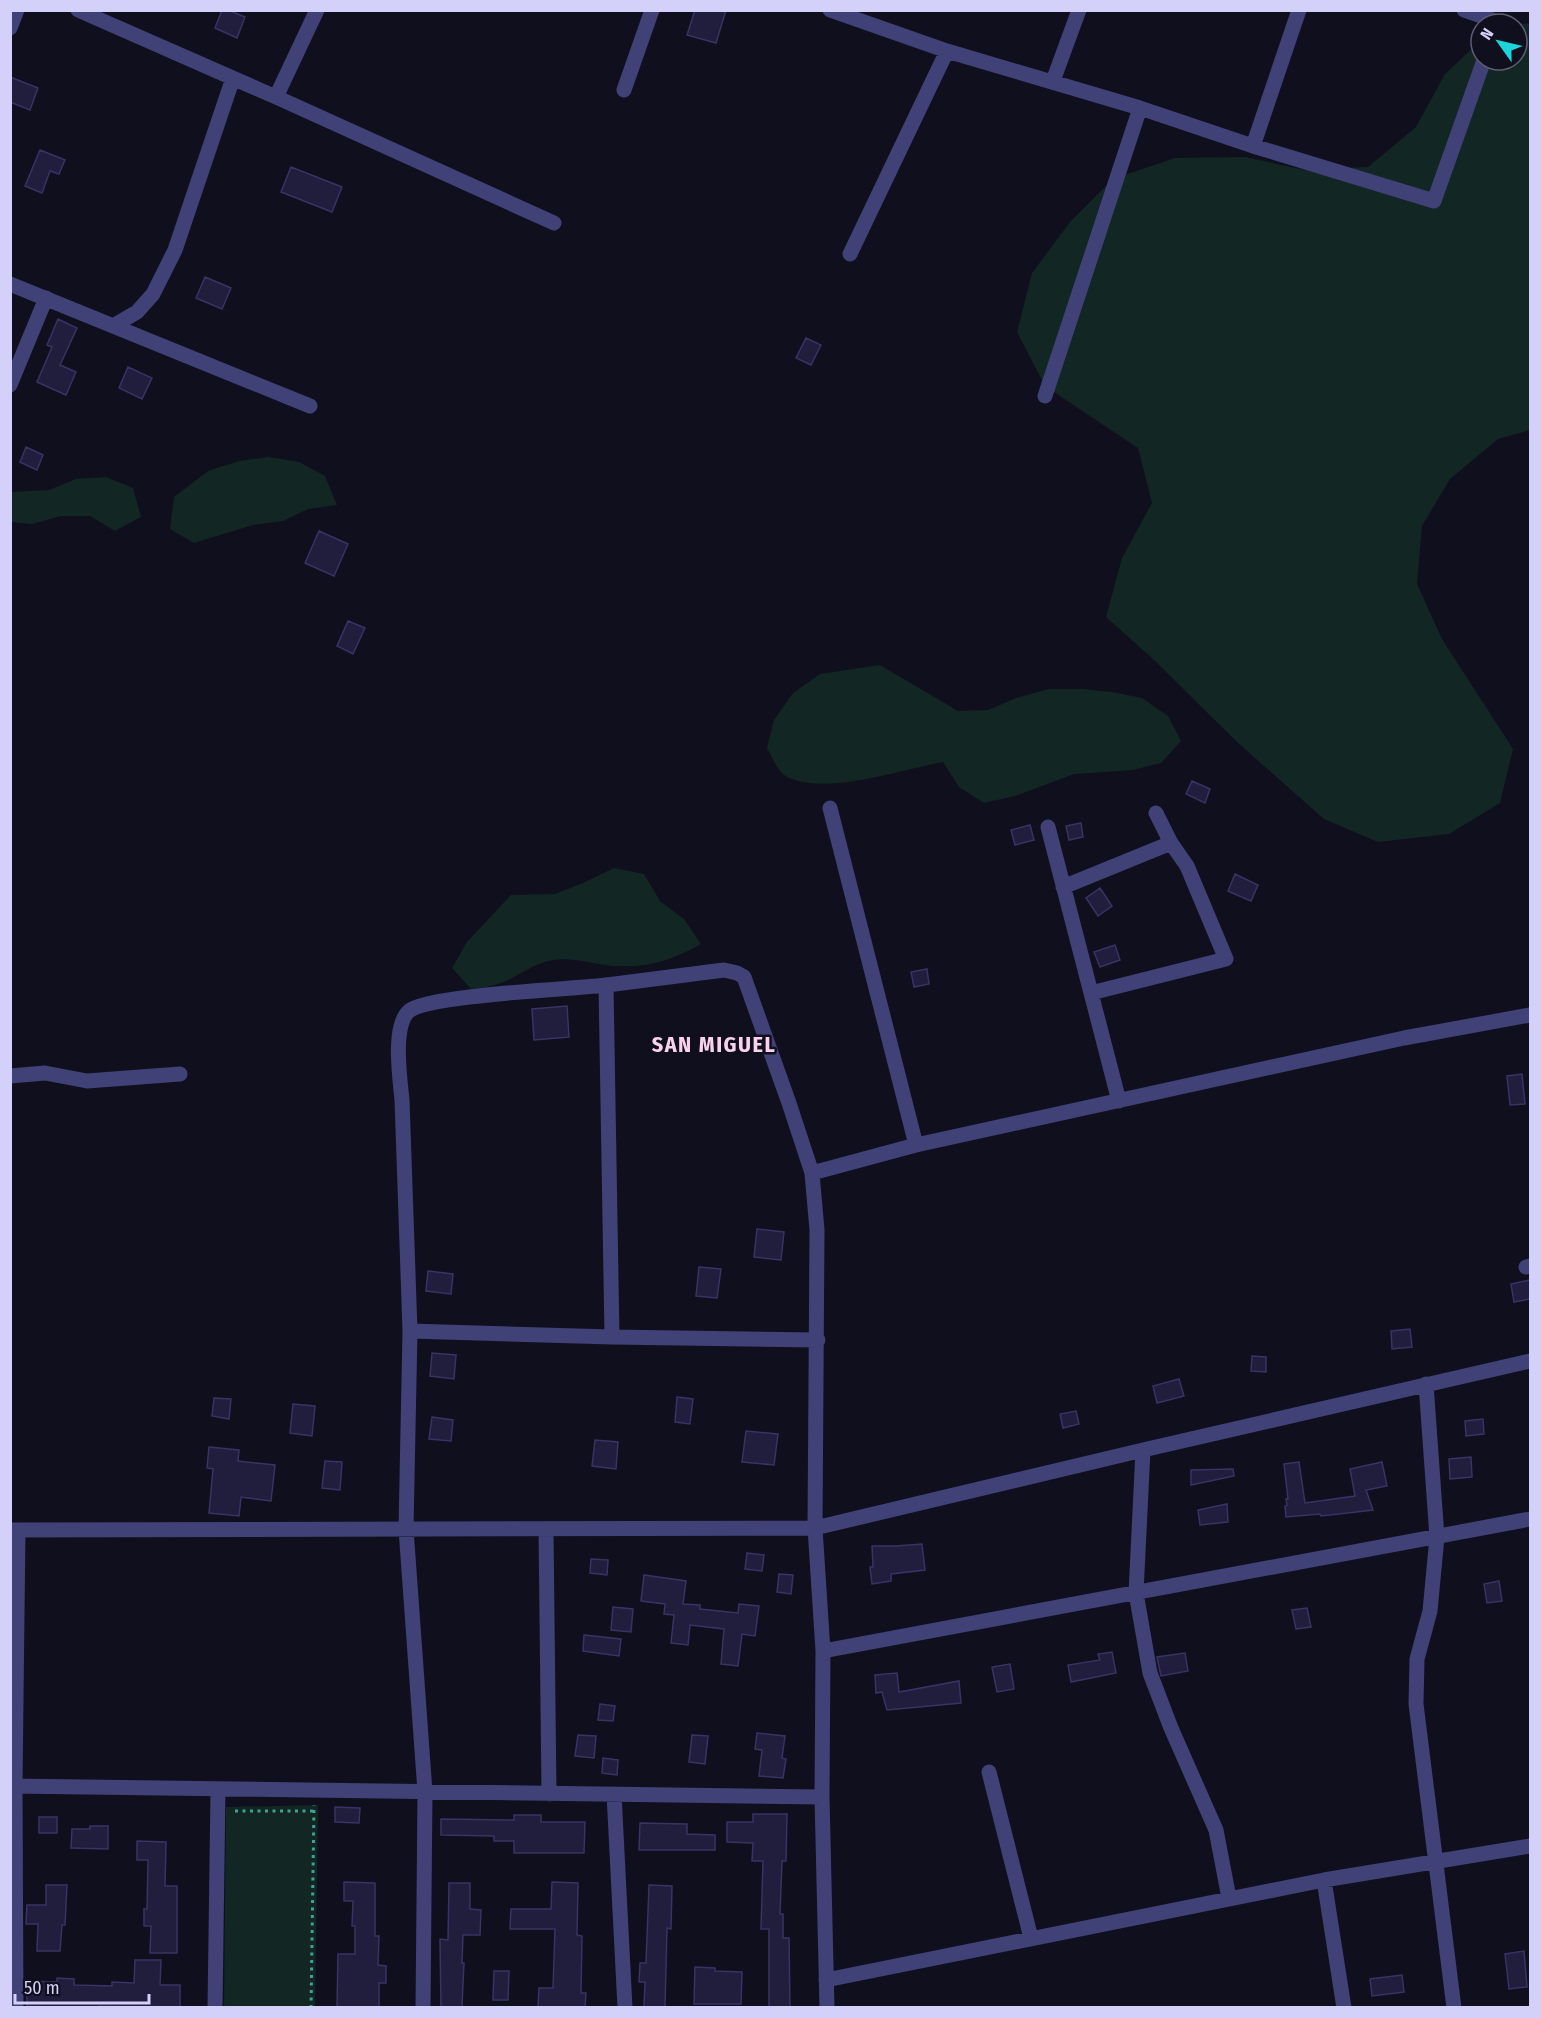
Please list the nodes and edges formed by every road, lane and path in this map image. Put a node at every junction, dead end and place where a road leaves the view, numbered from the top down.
1 (17, 10) edge
2 (78, 10) edge
3 (317, 10) edge
4 (652, 10) edge
5 (830, 10) edge
6 (1079, 10) edge
7 (1299, 10) edge
8 (873, 18) edge
9 (10, 28) edge
10 (948, 51) junction
11 (1480, 72) edge
12 (233, 78) junction
13 (1053, 81) junction
14 (624, 90) dead end
15 (276, 97) junction
16 (1140, 108) junction
17 (1253, 146) junction
18 (554, 223) dead end
19 (850, 254) dead end
20 (10, 284) edge
21 (46, 298) junction
22 (113, 326) junction
23 (10, 385) edge
24 (1045, 396) dead end
25 (310, 406) dead end
26 (830, 808) dead end
27 (1156, 813) dead end
28 (1048, 827) dead end
29 (1171, 843) junction
30 (1063, 887) junction
31 (606, 985) junction
32 (1091, 993) junction
33 (1530, 1015) edge
34 (180, 1074) dead end
35 (10, 1076) edge
36 (1119, 1101) junction
37 (916, 1145) junction
38 (812, 1173) junction
39 (410, 1331) junction
40 (612, 1337) junction
41 (818, 1340) junction
42 (1530, 1361) edge
43 (1426, 1384) junction
44 (1143, 1450) junction
45 (1530, 1519) edge
46 (815, 1528) junction
47 (406, 1529) junction
48 (546, 1529) junction
49 (14, 1530) edge
50 (1437, 1537) junction
51 (1136, 1593) junction
52 (823, 1652) junction
53 (989, 1772) dead end
54 (13, 1786) edge
55 (218, 1789) junction
56 (314, 1791) junction
57 (426, 1792) junction
58 (549, 1794) junction
59 (614, 1794) junction
60 (822, 1797) junction
61 (234, 1811) dead end
62 (314, 1811) junction
63 (1530, 1846) edge
64 (1436, 1862) junction
65 (1324, 1880) junction
66 (1228, 1898) junction
67 (1031, 1938) junction
68 (826, 1980) junction
69 (16, 2007) edge
70 (215, 2007) edge
71 (311, 2007) edge
72 (423, 2007) edge
73 (625, 2007) edge
74 (827, 2007) edge
75 (1344, 2007) edge
76 (1454, 2007) edge

1 - 9 street
2 - 12 street
3 - 15 street
4 - 14 street
5 - 8 street
6 - 13 street
7 - 17 street
8 - 10 street
10 - 13 street
10 - 19 street
11 - 17 street
12 - 15 street
12 - 22 street
13 - 16 street
15 - 18 street
16 - 17 street
16 - 24 street
20 - 21 street
21 - 22 street
21 - 23 street
22 - 25 street
26 - 37 street
27 - 29 street
28 - 30 street
29 - 30 street
29 - 32 street
30 - 32 street
31 - 38 street
31 - 39 street
31 - 40 street
32 - 36 street
33 - 36 street
34 - 35 street
36 - 37 street
37 - 38 street
38 - 41 street
39 - 40 street
39 - 47 street
40 - 41 street
41 - 46 street
42 - 43 street
43 - 44 street
43 - 50 street
44 - 46 street
44 - 51 street
45 - 50 street
46 - 48 street
46 - 52 street
47 - 48 street
47 - 49 street
47 - 57 street
48 - 58 street
49 - 54 street
50 - 51 street
50 - 64 street
51 - 52 street
51 - 66 street
52 - 60 street
53 - 67 street
54 - 55 street
54 - 69 street
55 - 56 street
55 - 70 street
56 - 57 street
56 - 62 path
57 - 58 street
57 - 72 street
58 - 59 street
59 - 60 street
59 - 73 street
60 - 68 street
61 - 62 path
62 - 71 path
63 - 64 street
64 - 65 street
64 - 76 street
65 - 66 street
65 - 75 street
66 - 67 street
67 - 68 street
68 - 74 street

